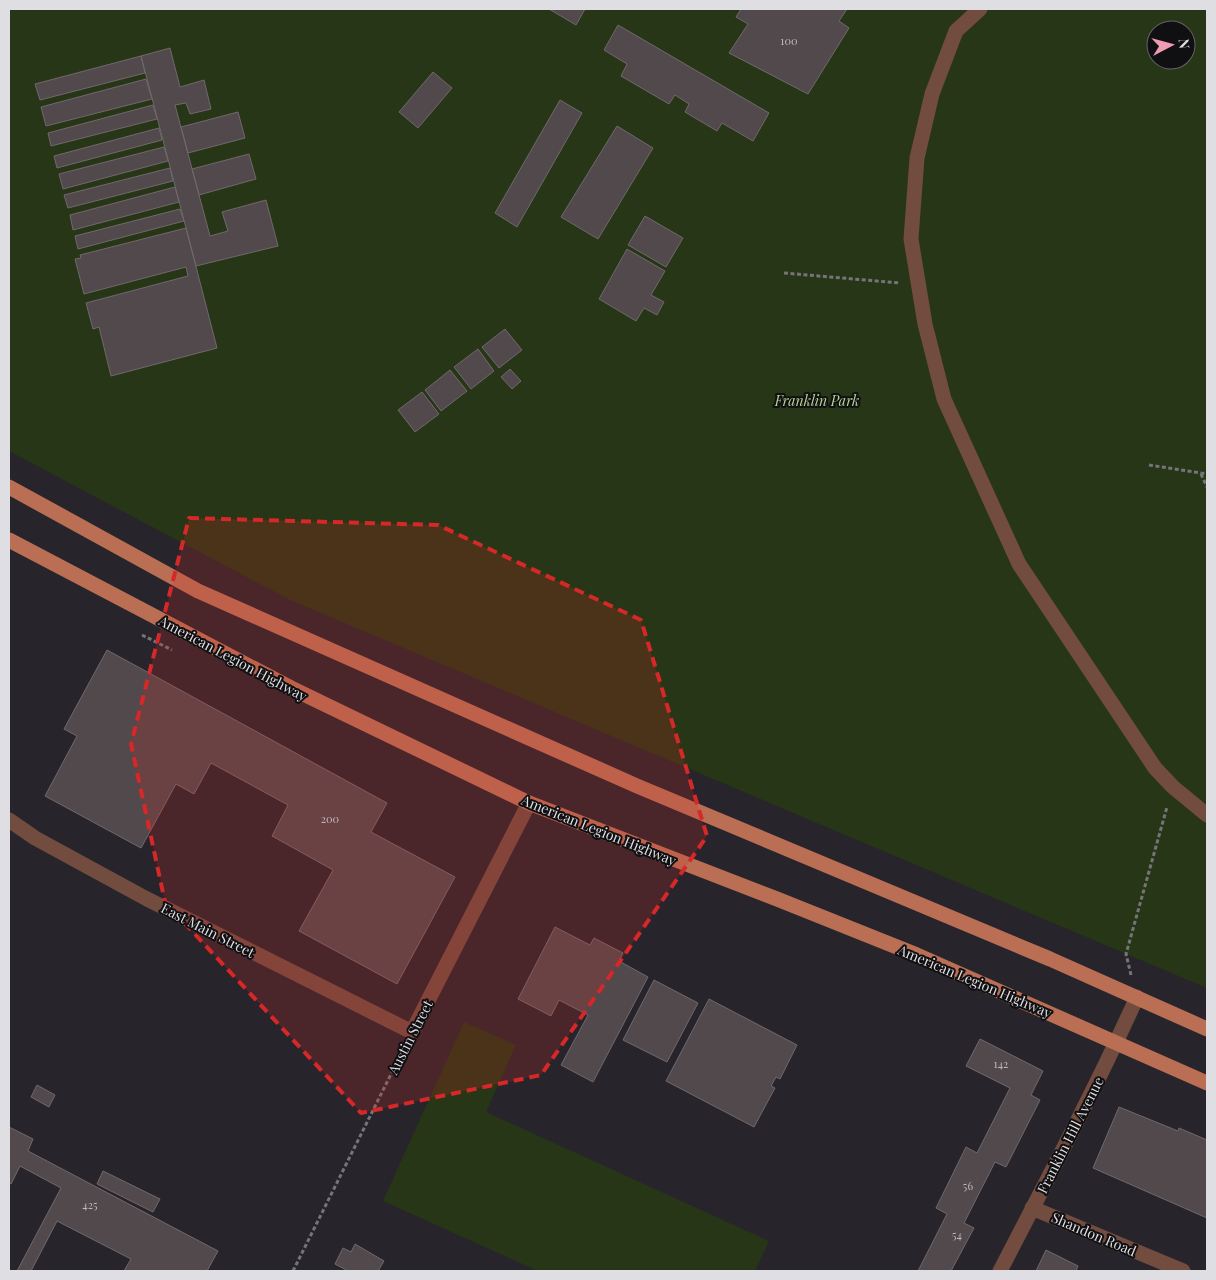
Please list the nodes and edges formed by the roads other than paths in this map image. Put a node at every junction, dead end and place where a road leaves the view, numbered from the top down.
1 (980, 9) edge
2 (9, 487) edge
3 (9, 540) edge
4 (529, 803) junction
5 (1207, 815) edge
6 (9, 820) edge
7 (1136, 997) junction
8 (1207, 1029) edge
9 (412, 1032) joint
10 (1116, 1043) junction
11 (1207, 1083) edge
12 (1032, 1208) junction
13 (1000, 1271) edge
14 (1183, 1271) edge

1 - 5 street
2 - 7 main road
3 - 4 main road, American Legion Highway
4 - 9 street, Austin Street
4 - 10 main road, American Legion Highway
6 - 9 street, East Main Street
7 - 8 main road
7 - 10 street, Franklin Hill Avenue
10 - 11 main road, American Legion Highway
10 - 12 street, Franklin Hill Avenue
12 - 13 street, Franklin Hill Avenue
12 - 14 street, Shandon Road

